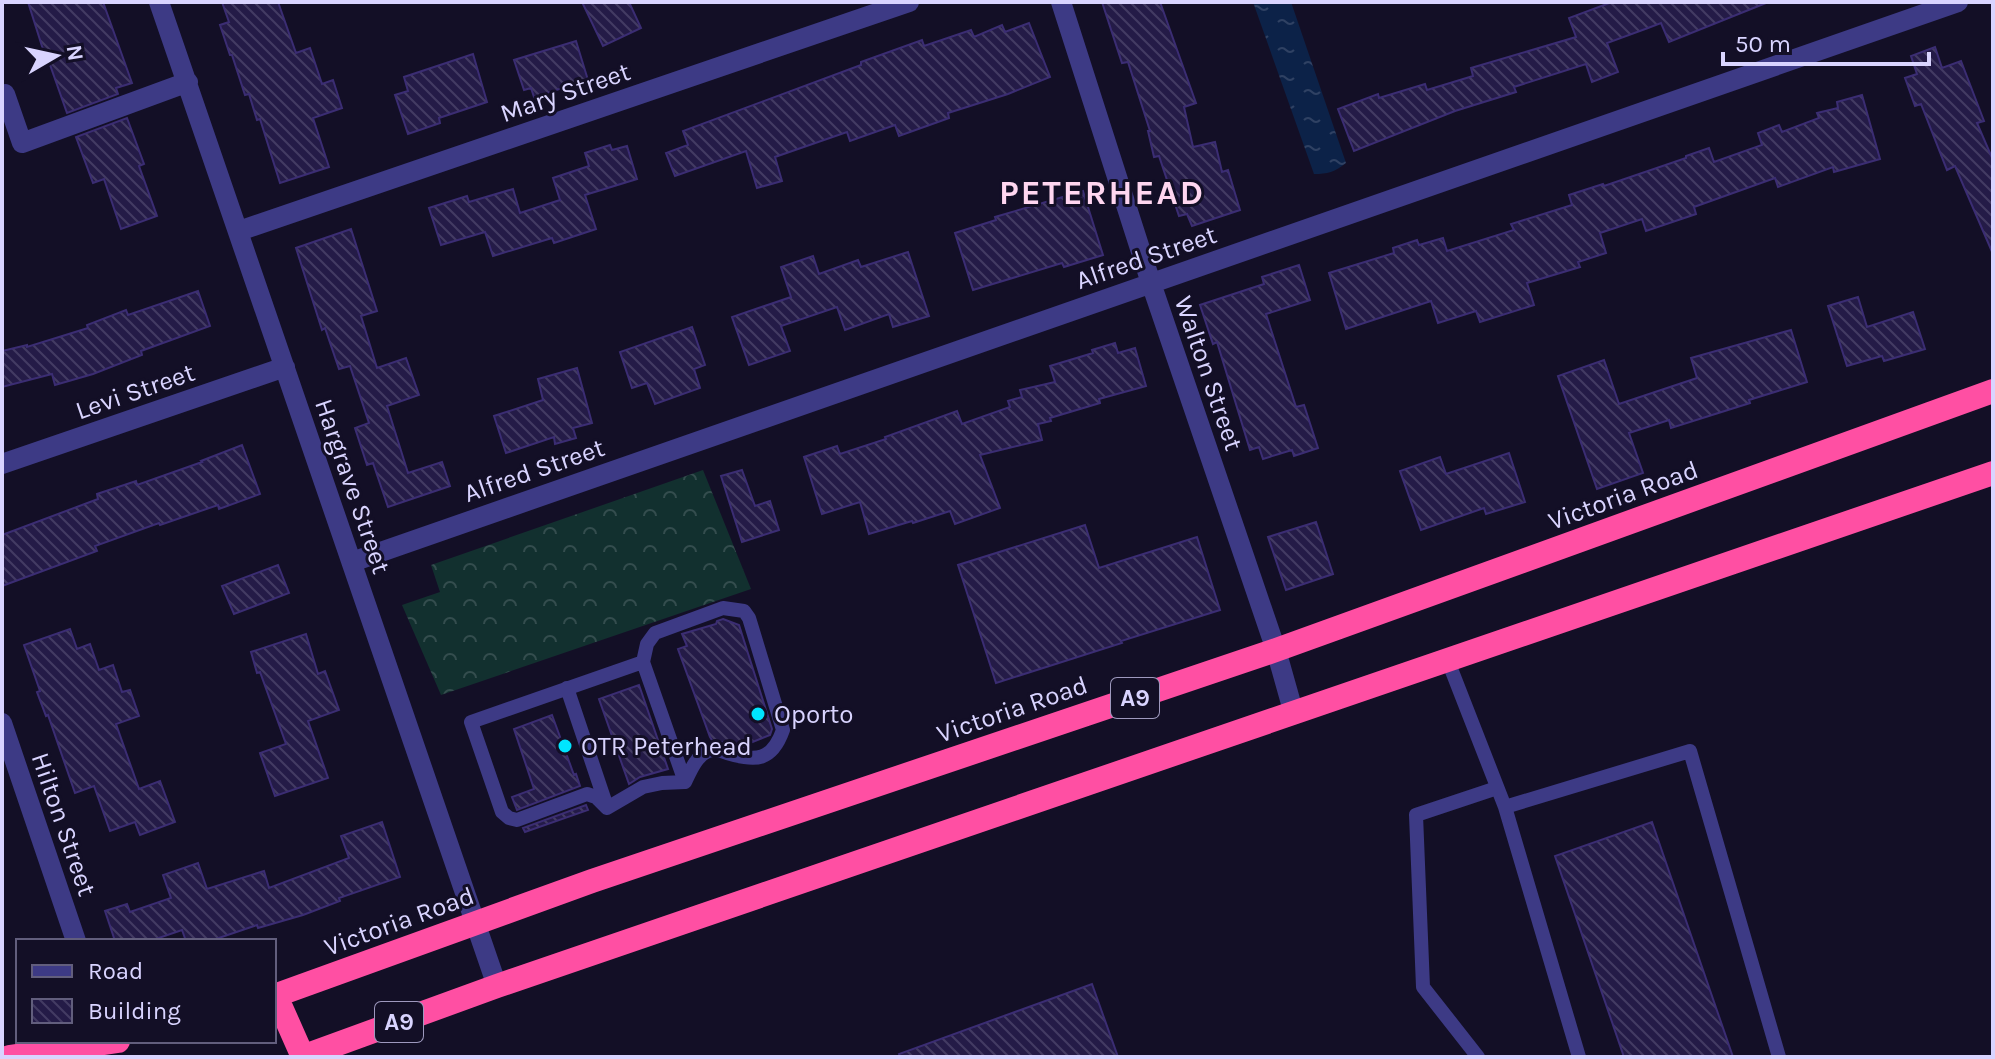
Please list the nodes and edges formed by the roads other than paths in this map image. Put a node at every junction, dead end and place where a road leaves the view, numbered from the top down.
1 (159, 2) edge
2 (909, 2) edge
3 (1061, 2) edge
4 (1958, 2) edge
5 (188, 82) junction
6 (5, 94) dead end
7 (239, 231) junction
8 (1151, 283) junction
9 (285, 367) junction
10 (1993, 391) edge
11 (2, 464) edge
12 (1993, 473) edge
13 (352, 562) junction
14 (1276, 650) junction
15 (1448, 661) junction
16 (643, 662) junction
17 (567, 688) junction
18 (1294, 714) junction
19 (2, 723) edge
20 (685, 782) junction
21 (1497, 788) junction
22 (1505, 807) junction
23 (607, 808) junction
24 (474, 922) junction
25 (75, 939) edge
26 (497, 986) junction
27 (276, 996) edge
28 (276, 998) edge
29 (106, 1043) edge
30 (9, 1057) edge
31 (302, 1057) edge
32 (1478, 1057) edge
33 (1579, 1057) edge
34 (1779, 1057) edge

1 - 5 street, Hargrave Street
2 - 7 street, Mary Street
3 - 8 street, Walton Street
4 - 8 street, Alfred Street
5 - 6 street
5 - 7 street, Hargrave Street
7 - 9 street, Hargrave Street
8 - 13 street, Alfred Street
8 - 14 street, Walton Street
9 - 11 street, Levi Street
9 - 13 street, Hargrave Street
10 - 14 highway, Victoria Road / A9
12 - 15 highway, A9
13 - 24 street, Hargrave Street
14 - 18 street, Walton Street
14 - 24 highway, Victoria Road / A9
15 - 18 highway, A9
15 - 21 lane
16 - 17 lane
16 - 20 lane
16 - 20 lane
17 - 23 lane
17 - 23 lane
18 - 26 highway, A9
19 - 25 street, Hilton Street
20 - 23 lane
21 - 22 lane
21 - 32 lane
22 - 33 lane
22 - 34 lane
24 - 26 street, Hargrave Street
24 - 27 highway, Victoria Road / A9
26 - 31 highway, A9
28 - 31 highway
29 - 30 highway

